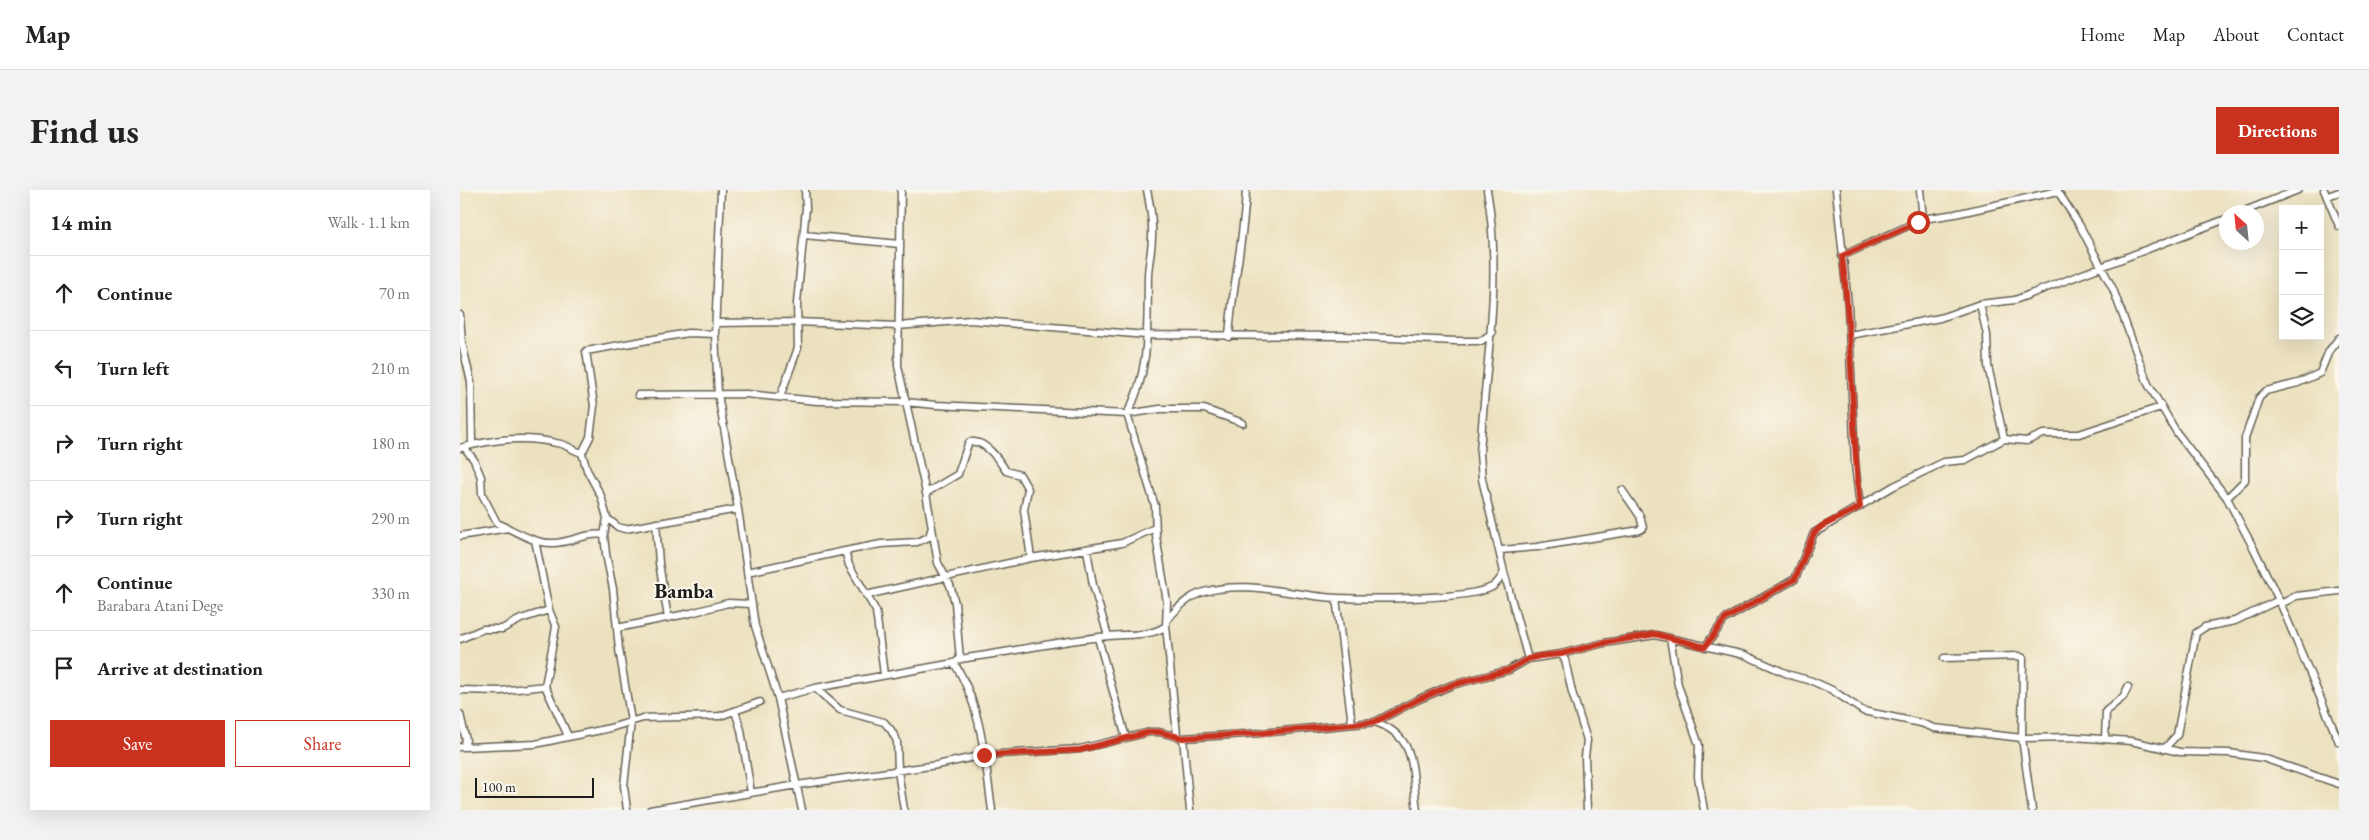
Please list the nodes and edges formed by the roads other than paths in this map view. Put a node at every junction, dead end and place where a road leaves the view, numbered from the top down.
1 (721, 190) edge
2 (804, 190) edge
3 (901, 190) edge
4 (1147, 190) edge
5 (1246, 190) edge
6 (1487, 190) edge
7 (1836, 190) edge
8 (1920, 190) edge
9 (2057, 190) edge
10 (2298, 190) edge
11 (2339, 192) edge
12 (2326, 193) edge
13 (2260, 205) edge
14 (1923, 219) junction
15 (2219, 222) edge
16 (2339, 226) edge
17 (804, 235) junction
18 (900, 244) junction
19 (1842, 256) junction
20 (2102, 266) junction
21 (1980, 304) junction
22 (460, 315) edge
23 (796, 322) junction
24 (716, 323) junction
25 (898, 326) junction
26 (715, 334) junction
27 (1492, 334) junction
28 (1146, 335) junction
29 (1850, 335) junction
30 (1229, 337) junction
31 (2339, 338) edge
32 (1481, 341) junction
33 (1491, 344) junction
34 (718, 394) junction
35 (638, 395) dead end
36 (780, 397) junction
37 (905, 402) junction
38 (2161, 407) junction
39 (1127, 414) junction
40 (1243, 423) dead end
41 (2004, 440) junction
42 (472, 443) junction
43 (462, 447) edge
44 (582, 453) junction
45 (1622, 490) dead end
46 (926, 493) junction
47 (2227, 498) junction
48 (1860, 507) junction
49 (738, 509) junction
50 (607, 518) junction
51 (656, 523) junction
52 (933, 526) junction
53 (509, 528) junction
54 (1155, 528) junction
55 (604, 535) junction
56 (460, 536) edge
57 (536, 540) junction
58 (1087, 550) junction
59 (1500, 550) junction
60 (845, 551) junction
61 (1030, 558) junction
62 (747, 572) junction
63 (1504, 572) junction
64 (945, 575) junction
65 (2339, 591) edge
66 (866, 595) junction
67 (1336, 598) junction
68 (2280, 602) junction
69 (752, 604) junction
70 (549, 610) junction
71 (668, 618) junction
72 (1168, 619) junction
73 (1166, 626) junction
74 (617, 628) junction
75 (1108, 636) junction
76 (1098, 638) junction
77 (1670, 638) junction
78 (460, 639) edge
79 (1705, 647) junction
80 (1561, 654) junction
81 (1944, 658) dead end
82 (1528, 659) junction
83 (957, 661) junction
84 (884, 675) junction
85 (544, 686) junction
86 (2128, 687) dead end
87 (815, 688) junction
88 (460, 690) edge
89 (778, 698) junction
90 (760, 702) dead end
91 (734, 711) junction
92 (460, 714) edge
93 (631, 721) junction
94 (1375, 722) junction
95 (1352, 724) junction
96 (568, 736) junction
97 (1180, 736) junction
98 (1126, 738) junction
99 (2022, 738) junction
100 (2105, 739) junction
101 (2339, 742) edge
102 (462, 747) edge
103 (2164, 749) junction
104 (984, 755) junction
105 (898, 771) junction
106 (2339, 784) edge
107 (797, 785) junction
108 (751, 793) junction
109 (627, 810) edge
110 (650, 810) edge
111 (802, 810) edge
112 (904, 810) edge
113 (992, 810) edge
114 (1190, 810) edge
115 (1417, 810) edge
116 (1587, 810) edge
117 (1704, 810) edge
118 (2032, 810) edge

1 - 24 street
2 - 17 street
3 - 18 street
4 - 28 street
5 - 30 street
6 - 27 street
7 - 19 street
8 - 14 street
9 - 14 street
9 - 20 street
10 - 13 street
11 - 12 street
12 - 16 street
14 - 19 street
15 - 20 street
17 - 18 street
17 - 23 street
18 - 25 street
19 - 29 street
20 - 21 street
20 - 38 street
21 - 29 street
21 - 41 street
22 - 42 street
23 - 24 street
23 - 25 street
23 - 36 street
24 - 26 street
25 - 28 street
25 - 37 street
26 - 34 street
26 - 44 street
27 - 32 street
27 - 33 street
28 - 30 street
28 - 39 street
29 - 48 street
30 - 32 street
31 - 47 street
32 - 33 street
33 - 59 street
34 - 35 street
34 - 36 street
34 - 49 street
36 - 37 street
37 - 39 street
37 - 46 street
38 - 41 street
38 - 47 street
39 - 40 street
39 - 54 street
41 - 48 street
42 - 43 street
42 - 44 street
43 - 53 street
44 - 50 street
45 - 59 street
46 - 52 street
46 - 61 street
47 - 68 street
48 - 79 street
49 - 51 street
49 - 62 street
50 - 51 street
50 - 55 street
51 - 71 street
52 - 60 street
52 - 64 street
53 - 56 street
53 - 57 street
54 - 58 street
54 - 72 street
55 - 57 street
55 - 74 street
57 - 70 street
58 - 61 street
58 - 75 street
59 - 63 street
60 - 62 street
60 - 66 street
61 - 64 street
62 - 69 street
63 - 67 street
63 - 82 street
64 - 66 street
64 - 83 street
65 - 68 street
66 - 84 street
67 - 72 street
67 - 95 street
68 - 101 street
68 - 103 street
69 - 71 street
69 - 89 street
70 - 78 street
70 - 85 street
71 - 74 street
72 - 73 street
73 - 75 street
73 - 97 street
74 - 93 street
75 - 76 street
76 - 83 street
76 - 98 street
77 - 79 street
77 - 80 street
77 - 117 street
79 - 99 street
80 - 82 street
80 - 116 street
81 - 99 street
82 - 94 street
83 - 84 street
83 - 104 street
84 - 87 street
85 - 88 street
85 - 96 street
86 - 100 street
87 - 89 street
87 - 105 street
89 - 107 street
90 - 91 street
91 - 93 street
91 - 108 street
92 - 102 street
93 - 96 street
93 - 109 street
94 - 95 street
94 - 115 street
95 - 97 street
96 - 102 street
97 - 98 street
97 - 114 street
98 - 104 street
99 - 100 street
99 - 118 street
100 - 103 street
103 - 106 street
104 - 105 street
104 - 113 street
105 - 107 street
105 - 112 street
107 - 108 street
107 - 111 street
108 - 110 street

